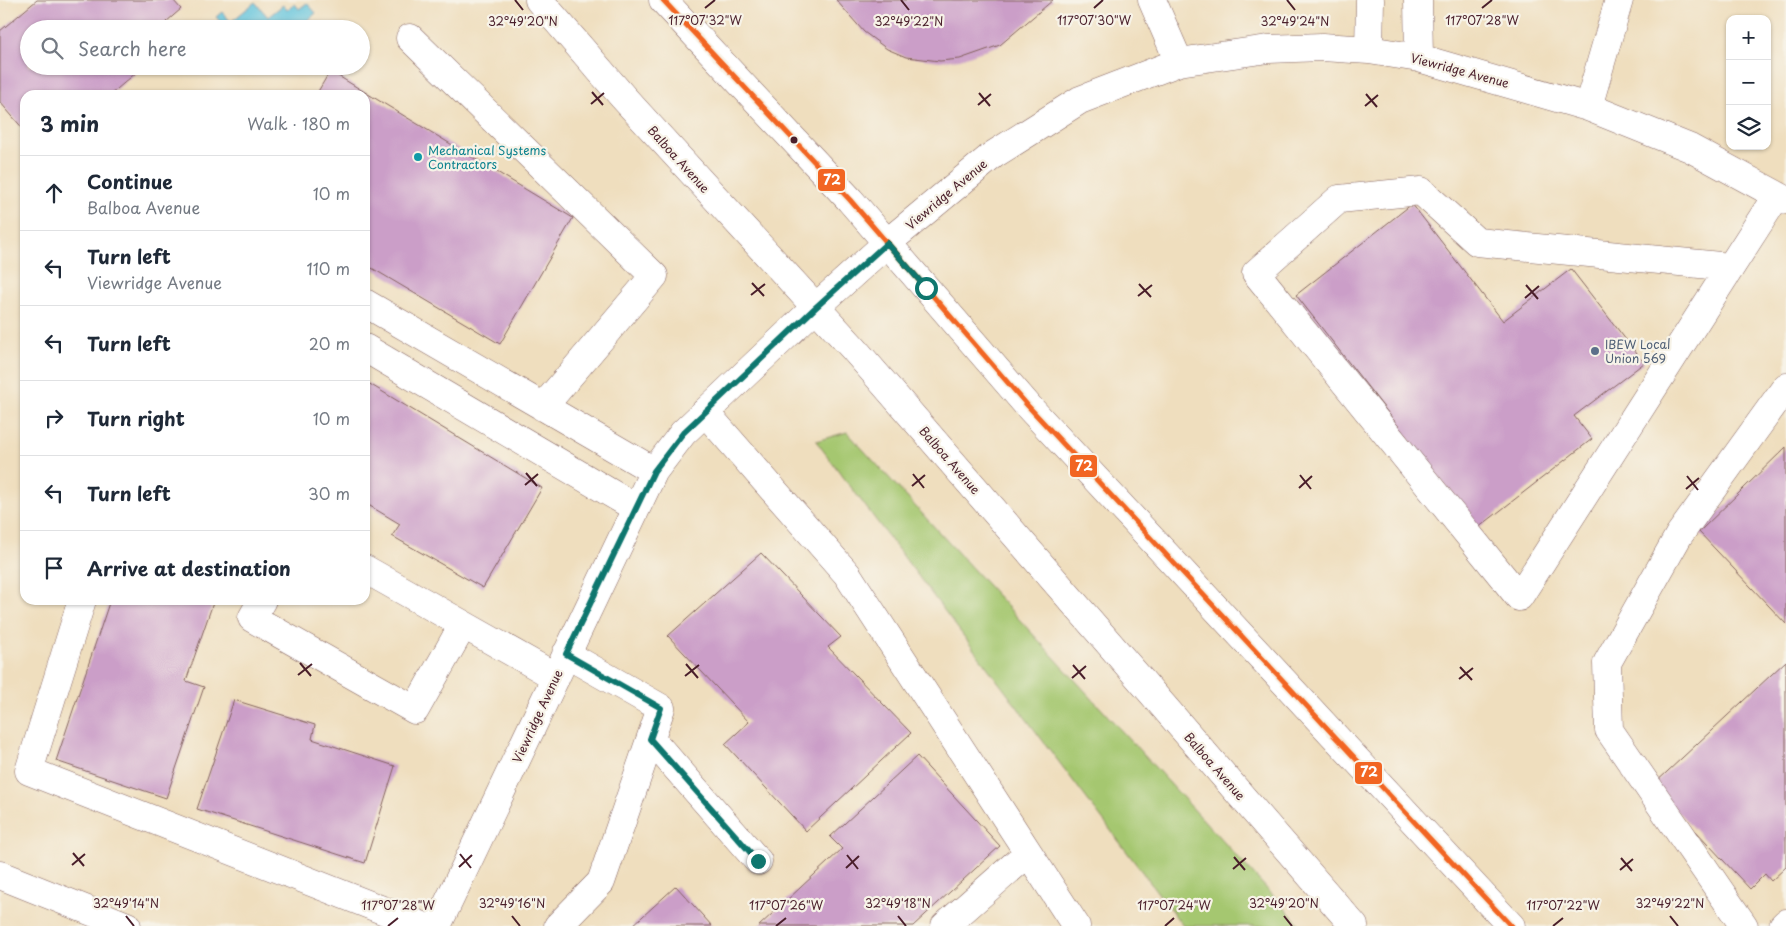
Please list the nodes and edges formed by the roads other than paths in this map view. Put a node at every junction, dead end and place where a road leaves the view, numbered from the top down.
1 (539, 0) edge
2 (663, 0) edge
3 (1152, 0) edge
4 (1370, 0) edge
5 (1418, 0) edge
6 (1619, 0) edge
7 (410, 38) dead end
8 (1369, 50) junction
9 (1419, 58) junction
10 (1179, 62) junction
11 (1588, 107) junction
12 (1782, 198) edge
13 (887, 243) junction
14 (1730, 267) junction
15 (370, 306) edge
16 (815, 308) junction
17 (370, 351) edge
18 (1786, 387) edge
19 (543, 407) junction
20 (705, 412) junction
21 (654, 471) junction
22 (636, 508) junction
23 (370, 572) edge
24 (80, 605) edge
25 (259, 605) edge
26 (463, 624) junction
27 (561, 666) junction
28 (650, 739) junction
29 (1028, 852) junction
30 (758, 861) dead end
31 (0, 875) edge
32 (1786, 923) edge
33 (127, 926) edge
34 (423, 926) edge
35 (437, 926) edge
36 (558, 926) edge
37 (945, 926) edge
38 (1076, 926) edge
39 (1354, 926) edge
40 (1511, 926) edge
41 (1744, 926) edge
42 (1783, 926) edge

1 - 16 main road, Balboa Avenue
2 - 13 main road
3 - 10 main road
4 - 8 main road
5 - 9 main road
6 - 11 main road
7 - 19 main road
8 - 9 main road, Viewridge Avenue
8 - 10 main road, Viewridge Avenue
9 - 11 main road, Viewridge Avenue
10 - 13 main road, Viewridge Avenue
11 - 12 main road, Viewridge Avenue
12 - 14 main road
13 - 16 main road, Viewridge Avenue
13 - 40 main road
14 - 14 main road
15 - 19 main road
16 - 20 main road, Viewridge Avenue
16 - 39 main road, Balboa Avenue
17 - 22 main road
18 - 41 main road
19 - 21 main road
20 - 21 main road, Viewridge Avenue
20 - 29 main road
21 - 22 main road, Viewridge Avenue
22 - 27 main road, Viewridge Avenue
23 - 26 main road
24 - 34 main road
25 - 26 main road
26 - 27 main road
27 - 28 main road
27 - 35 main road, Viewridge Avenue
28 - 30 main road
28 - 36 main road
29 - 37 main road
29 - 38 main road
31 - 33 main road
32 - 42 main road

